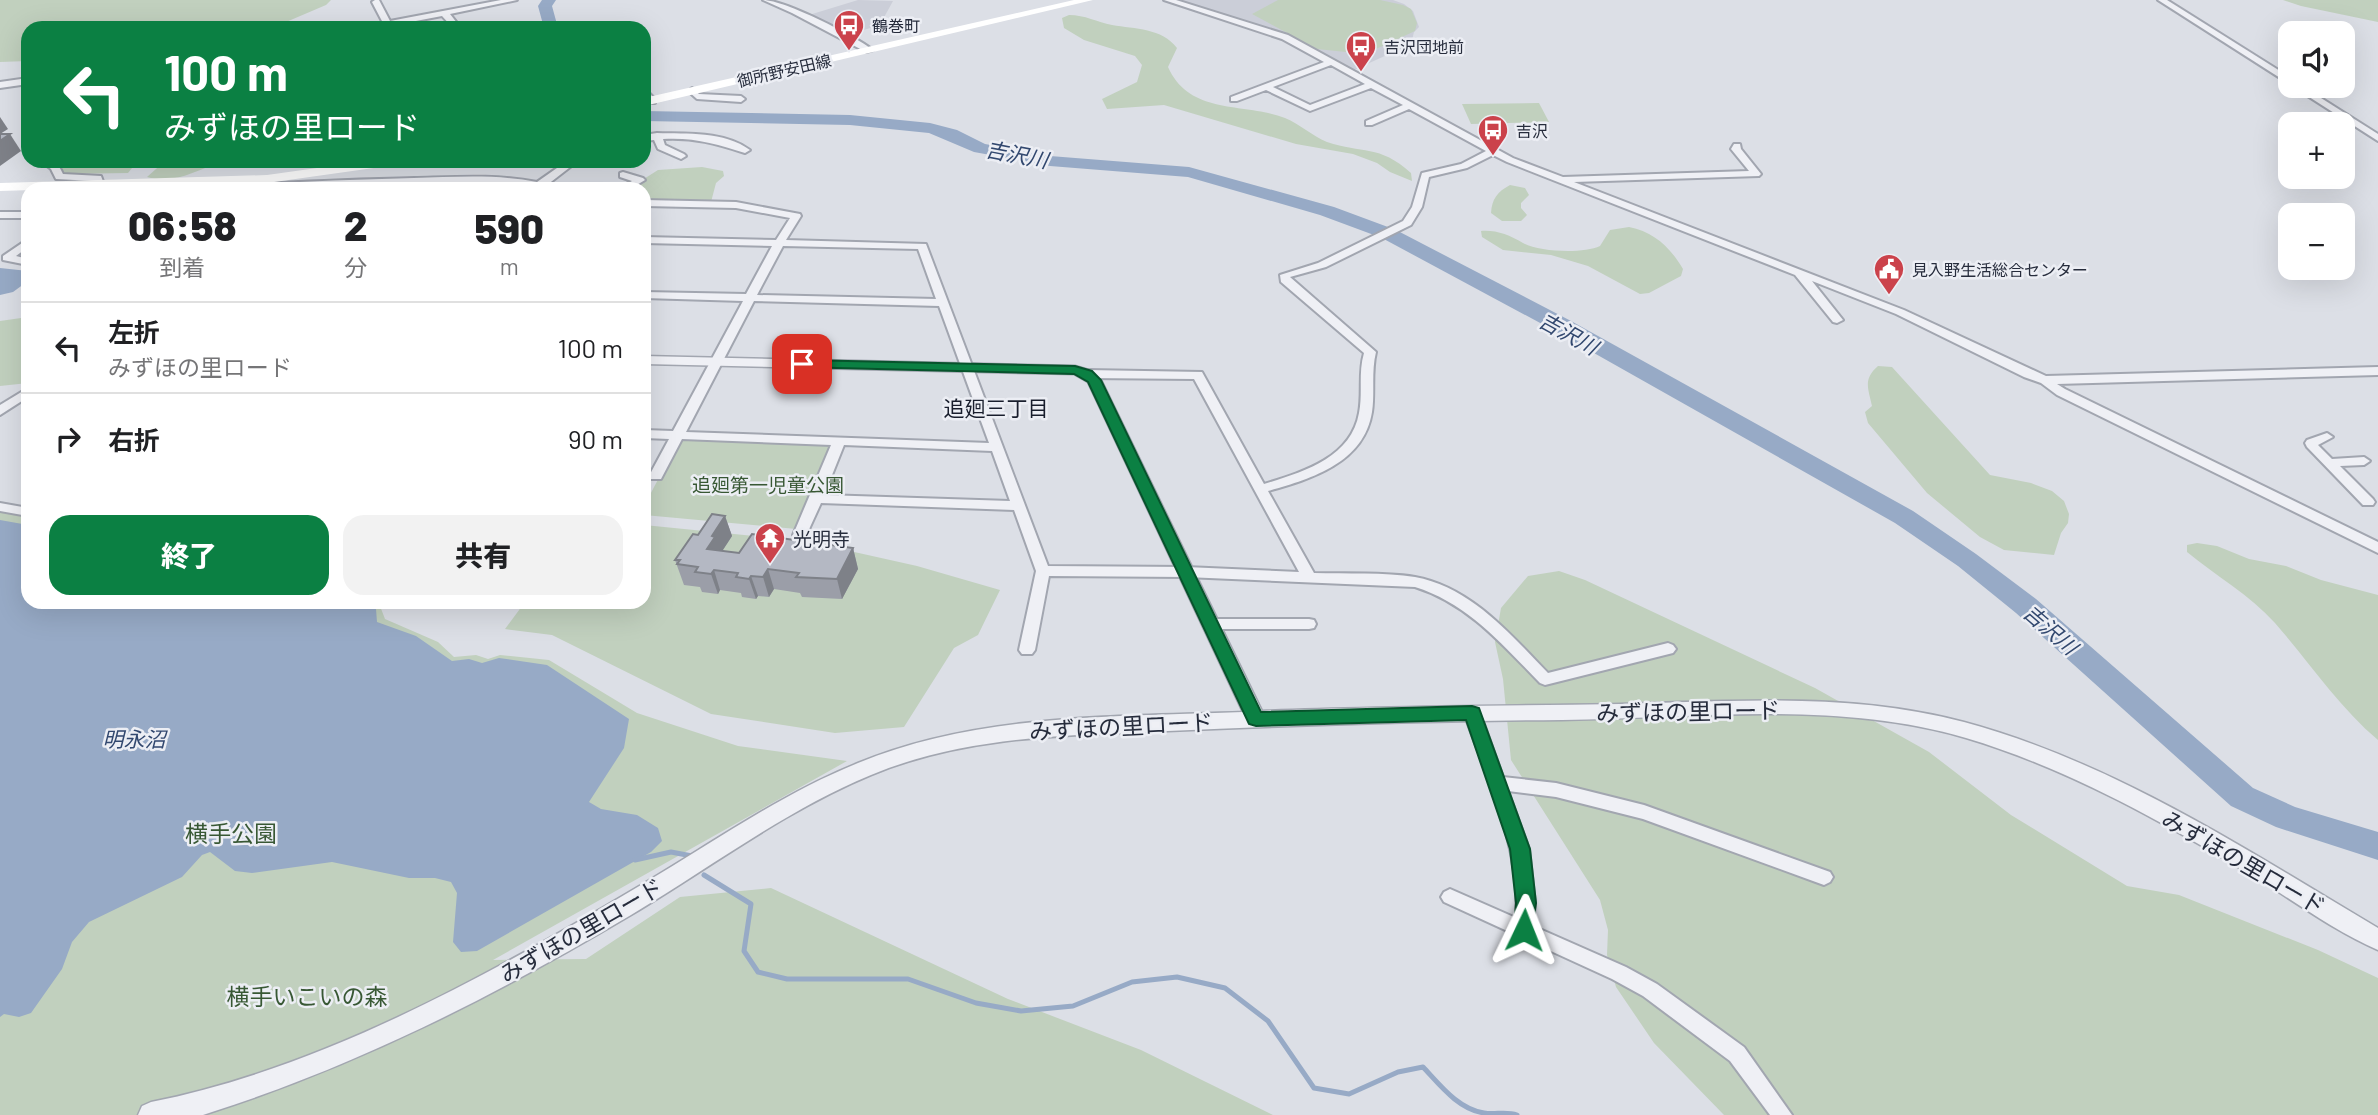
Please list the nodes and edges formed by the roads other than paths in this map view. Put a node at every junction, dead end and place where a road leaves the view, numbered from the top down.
1 (513, 0) edge
2 (767, 0) edge
3 (1088, 0) edge
4 (1168, 0) edge
5 (2162, 0) edge
6 (376, 2) dead end
7 (445, 13) junction
8 (386, 21) edge
9 (404, 21) edge
10 (451, 21) edge
11 (869, 50) junction
12 (1332, 62) junction
13 (2278, 74) edge
14 (21, 82) edge
15 (1373, 84) junction
16 (0, 85) edge
17 (1266, 87) junction
18 (692, 91) junction
19 (651, 97) edge
20 (2315, 98) edge
21 (741, 99) dead end
22 (1234, 99) dead end
23 (1410, 105) junction
24 (1369, 123) dead end
25 (657, 136) junction
26 (651, 137) edge
27 (2378, 138) edge
28 (1737, 146) dead end
29 (745, 150) dead end
30 (1492, 152) junction
31 (681, 156) dead end
32 (56, 168) edge
33 (346, 168) edge
34 (563, 168) edge
35 (623, 175) dead end
36 (1559, 179) junction
37 (99, 182) edge
38 (214, 182) edge
39 (463, 182) edge
40 (509, 182) edge
41 (544, 182) edge
42 (636, 182) edge
43 (21, 186) edge
44 (0, 187) edge
45 (651, 203) edge
46 (0, 215) edge
47 (21, 215) edge
48 (651, 240) edge
49 (779, 243) junction
50 (21, 247) edge
51 (21, 261) edge
52 (1799, 273) junction
53 (651, 295) edge
54 (750, 298) junction
55 (943, 303) junction
56 (1837, 320) dead end
57 (651, 360) edge
58 (718, 362) junction
59 (968, 369) junction
60 (2378, 371) edge
61 (1087, 374) junction
62 (2045, 380) junction
63 (21, 397) edge
64 (0, 411) edge
65 (651, 434) edge
66 (677, 435) junction
67 (2327, 438) dead end
68 (839, 441) junction
69 (996, 447) junction
70 (2364, 461) dead end
71 (2330, 463) junction
72 (656, 476) dead end
73 (1261, 489) junction
74 (816, 499) junction
75 (2368, 502) dead end
76 (1019, 506) junction
77 (0, 507) edge
78 (21, 511) edge
79 (800, 535) dead end
80 (2378, 548) edge
81 (1044, 571) junction
82 (1186, 572) junction
83 (1309, 577) junction
84 (1211, 624) junction
85 (1309, 624) dead end
86 (1668, 649) dead end
87 (1027, 650) dead end
88 (1472, 713) junction
89 (1256, 719) junction
90 (1497, 783) junction
91 (1824, 877) dead end
92 (1450, 897) dead end
93 (1524, 930) junction
94 (2378, 940) edge
95 (151, 1115) edge
96 (1782, 1115) edge

1 - 7 street
2 - 11 street
3 - 11 main road, 御所野安田線
4 - 12 street
5 - 13 street
6 - 8 street
7 - 9 street
7 - 10 street
11 - 18 main road, 御所野安田線
12 - 15 street
12 - 17 street
14 - 16 street
15 - 17 street
15 - 23 street
17 - 22 street
18 - 19 main road, 御所野安田線
18 - 21 street
20 - 27 street
23 - 24 street
23 - 30 street
25 - 26 street
25 - 29 street
25 - 31 street
28 - 36 street
30 - 36 street
30 - 73 street
32 - 37 street
33 - 38 main road
34 - 41 street
35 - 42 street
36 - 52 street
39 - 40 street
43 - 44 main road
45 - 49 street
46 - 47 street
48 - 49 street
49 - 54 street
49 - 55 street
50 - 51 street
52 - 56 street
52 - 62 street
53 - 54 street
54 - 55 street
54 - 58 street
55 - 59 street
57 - 58 street
58 - 59 street
58 - 66 street
59 - 61 street
59 - 69 street
60 - 62 street
61 - 73 street
61 - 82 street
62 - 80 street
63 - 64 street
65 - 66 street
66 - 68 street
66 - 72 street
67 - 71 street
68 - 69 street
68 - 74 street
69 - 76 street
70 - 71 street
71 - 75 street
73 - 83 street
74 - 76 street
74 - 79 street
76 - 81 street
77 - 78 street
81 - 82 street
81 - 87 street
82 - 83 street
82 - 84 street
83 - 86 street
84 - 85 street
84 - 89 street
88 - 89 street, みずほの里ロード
88 - 90 street
88 - 94 street, みずほの里ロード
89 - 95 street, みずほの里ロード
90 - 91 street
90 - 93 street
92 - 93 street
93 - 96 street

